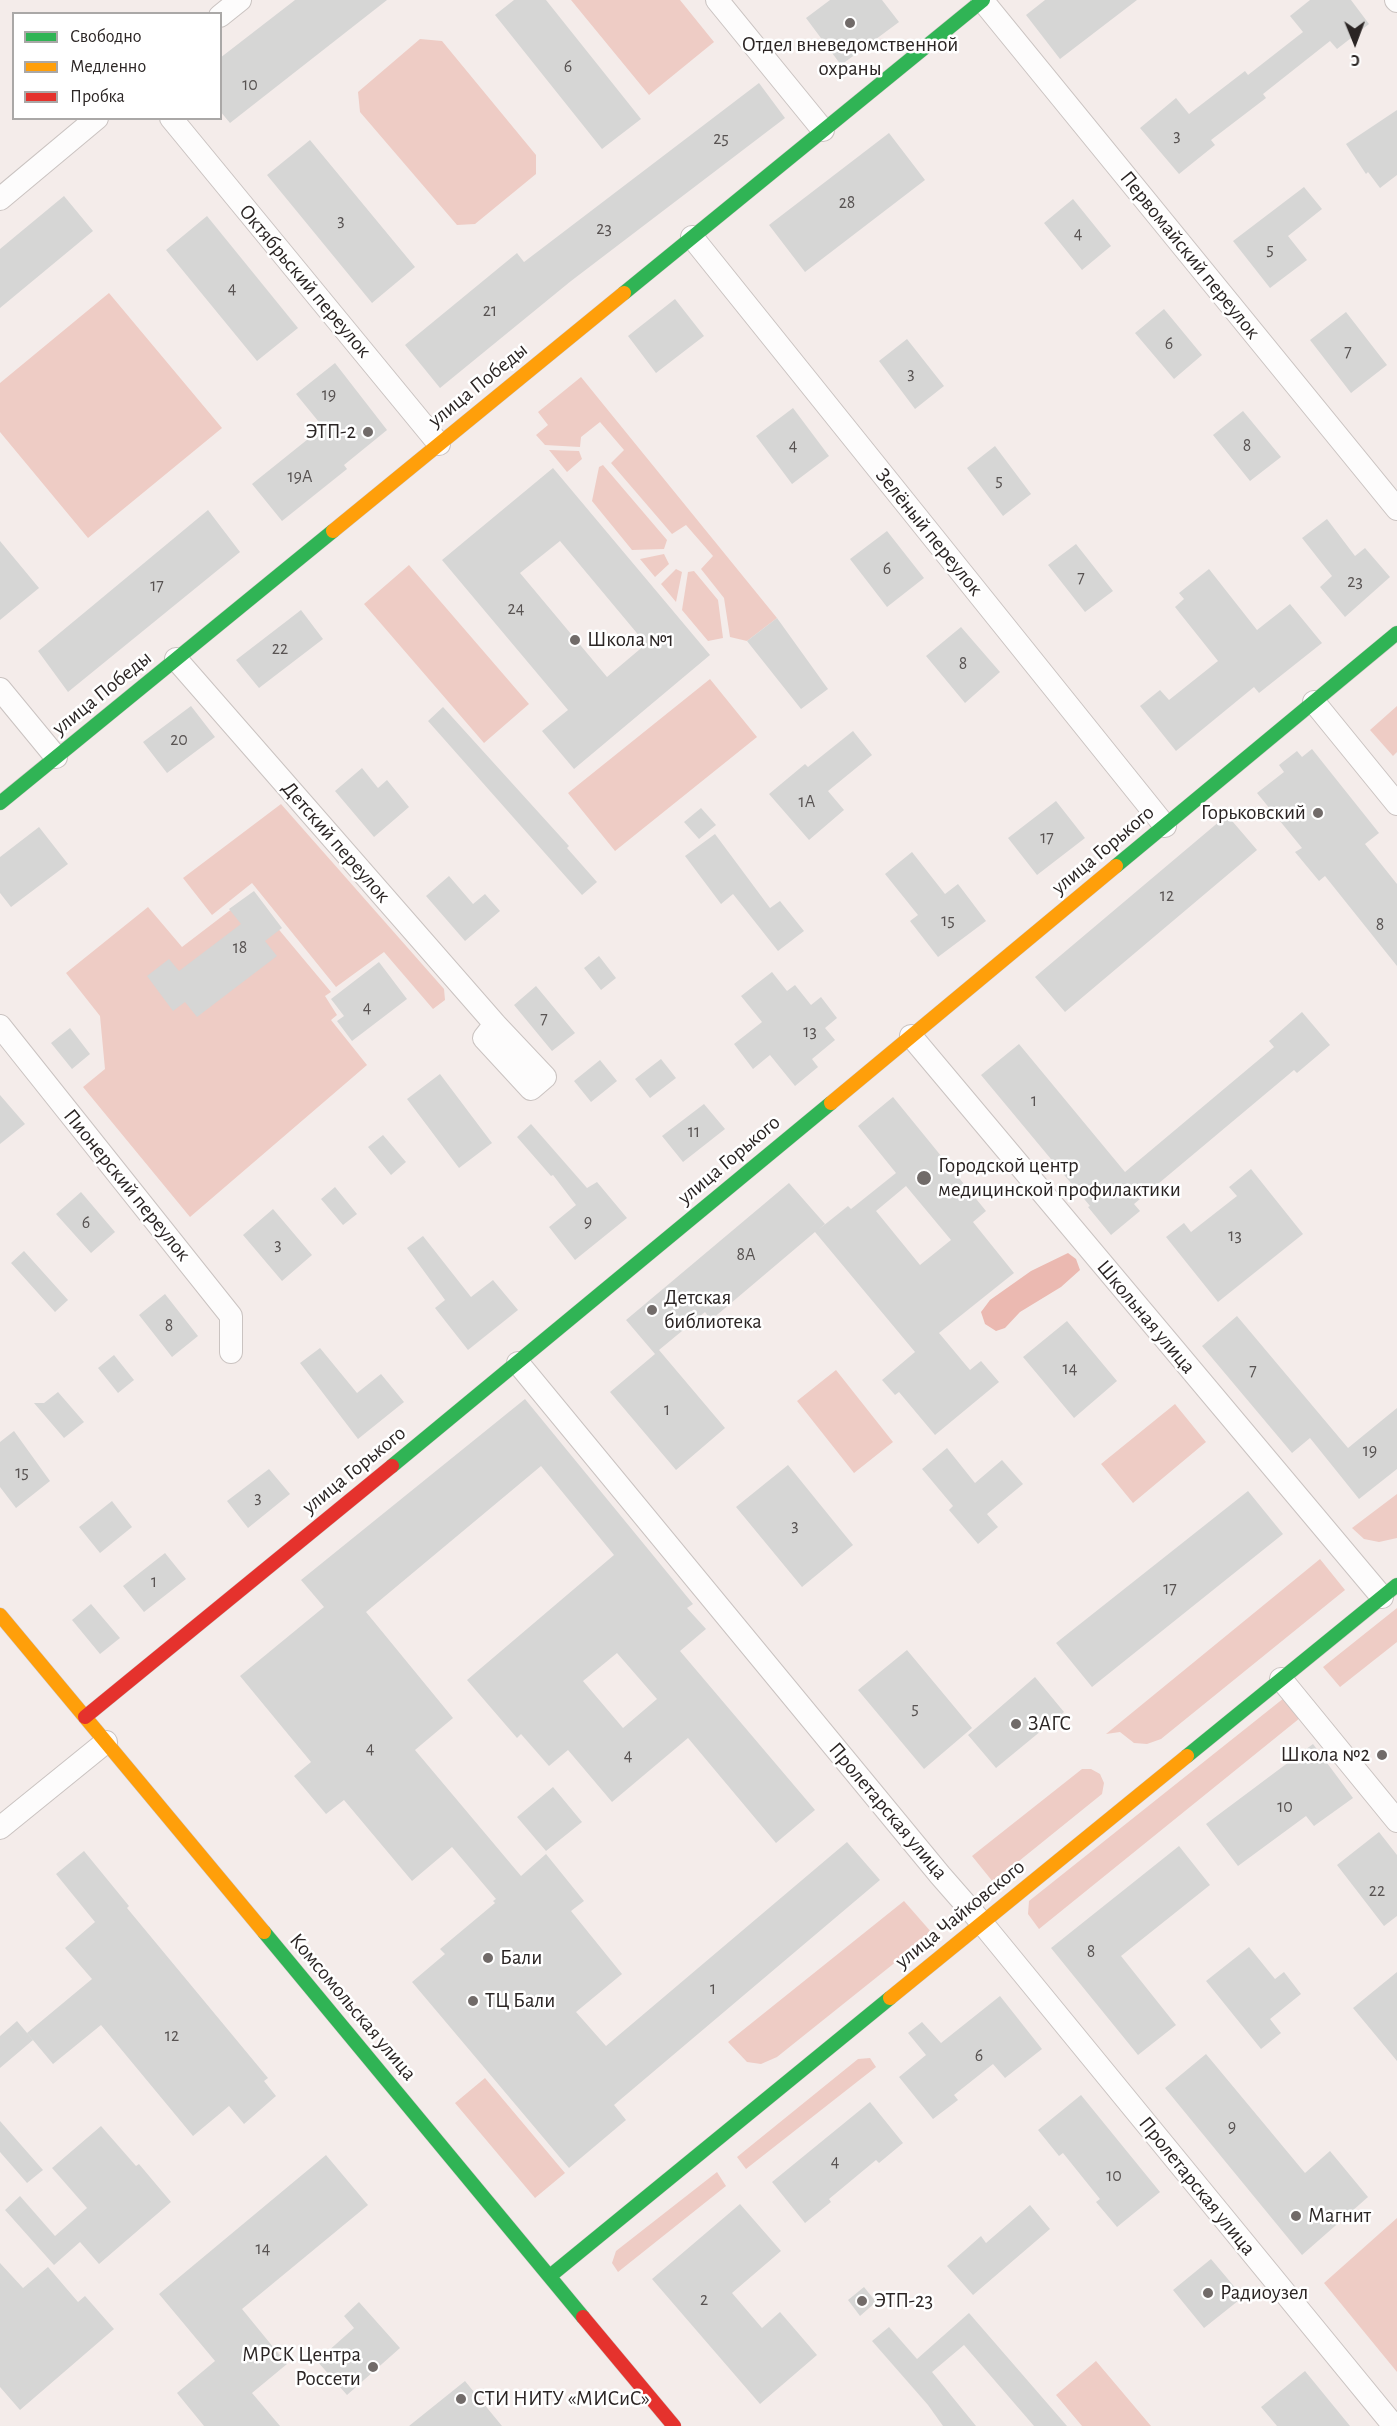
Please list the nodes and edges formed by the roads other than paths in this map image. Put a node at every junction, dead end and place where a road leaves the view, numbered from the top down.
1 (240, 0) edge
2 (717, 0) edge
3 (983, 0) edge
4 (222, 14) edge
5 (94, 120) edge
6 (173, 120) edge
7 (823, 130) junction
8 (0, 199) edge
9 (692, 237) junction
10 (439, 444) junction
11 (1397, 509) edge
12 (1397, 633) edge
13 (176, 659) junction
14 (0, 689) edge
15 (1314, 702) junction
16 (56, 757) junction
17 (0, 803) edge
18 (1397, 804) edge
19 (1165, 826) junction
20 (495, 1024) dead end
21 (0, 1026) edge
22 (911, 1036) junction
23 (231, 1352) dead end
24 (518, 1363) junction
25 (1389, 1591) edge
26 (0, 1615) edge
27 (1281, 1679) junction
28 (85, 1717) junction
29 (106, 1743) junction
30 (1397, 1821) edge
31 (0, 1828) edge
32 (982, 1923) junction
33 (550, 2276) junction
34 (674, 2426) edge
35 (1394, 2426) edge

1 - 4 street
2 - 7 street
3 - 7 street, улица Победы
3 - 11 street, Первомайский переулок
5 - 8 street
6 - 10 street, Октябрьский переулок
7 - 9 street, улица Победы
9 - 10 street, улица Победы
9 - 19 street, Зелёный переулок
10 - 13 street, улица Победы
12 - 15 street, улица Горького
13 - 16 street, улица Победы
13 - 20 street, Детский переулок
14 - 16 street
15 - 18 street
15 - 19 street, улица Горького
16 - 17 street, улица Победы
19 - 22 street, улица Горького
21 - 23 street, Пионерский переулок
22 - 24 street, улица Горького
22 - 25 street, Школьная улица
24 - 28 street, улица Горького
24 - 32 street, Пролетарская улица
25 - 27 street, улица Чайковского
26 - 28 street, Комсомольская улица
27 - 30 street
27 - 32 street, улица Чайковского
28 - 29 street, Комсомольская улица
29 - 31 street
29 - 33 street, Комсомольская улица
32 - 33 street, улица Чайковского
32 - 35 street, Пролетарская улица
33 - 34 street, Комсомольская улица

